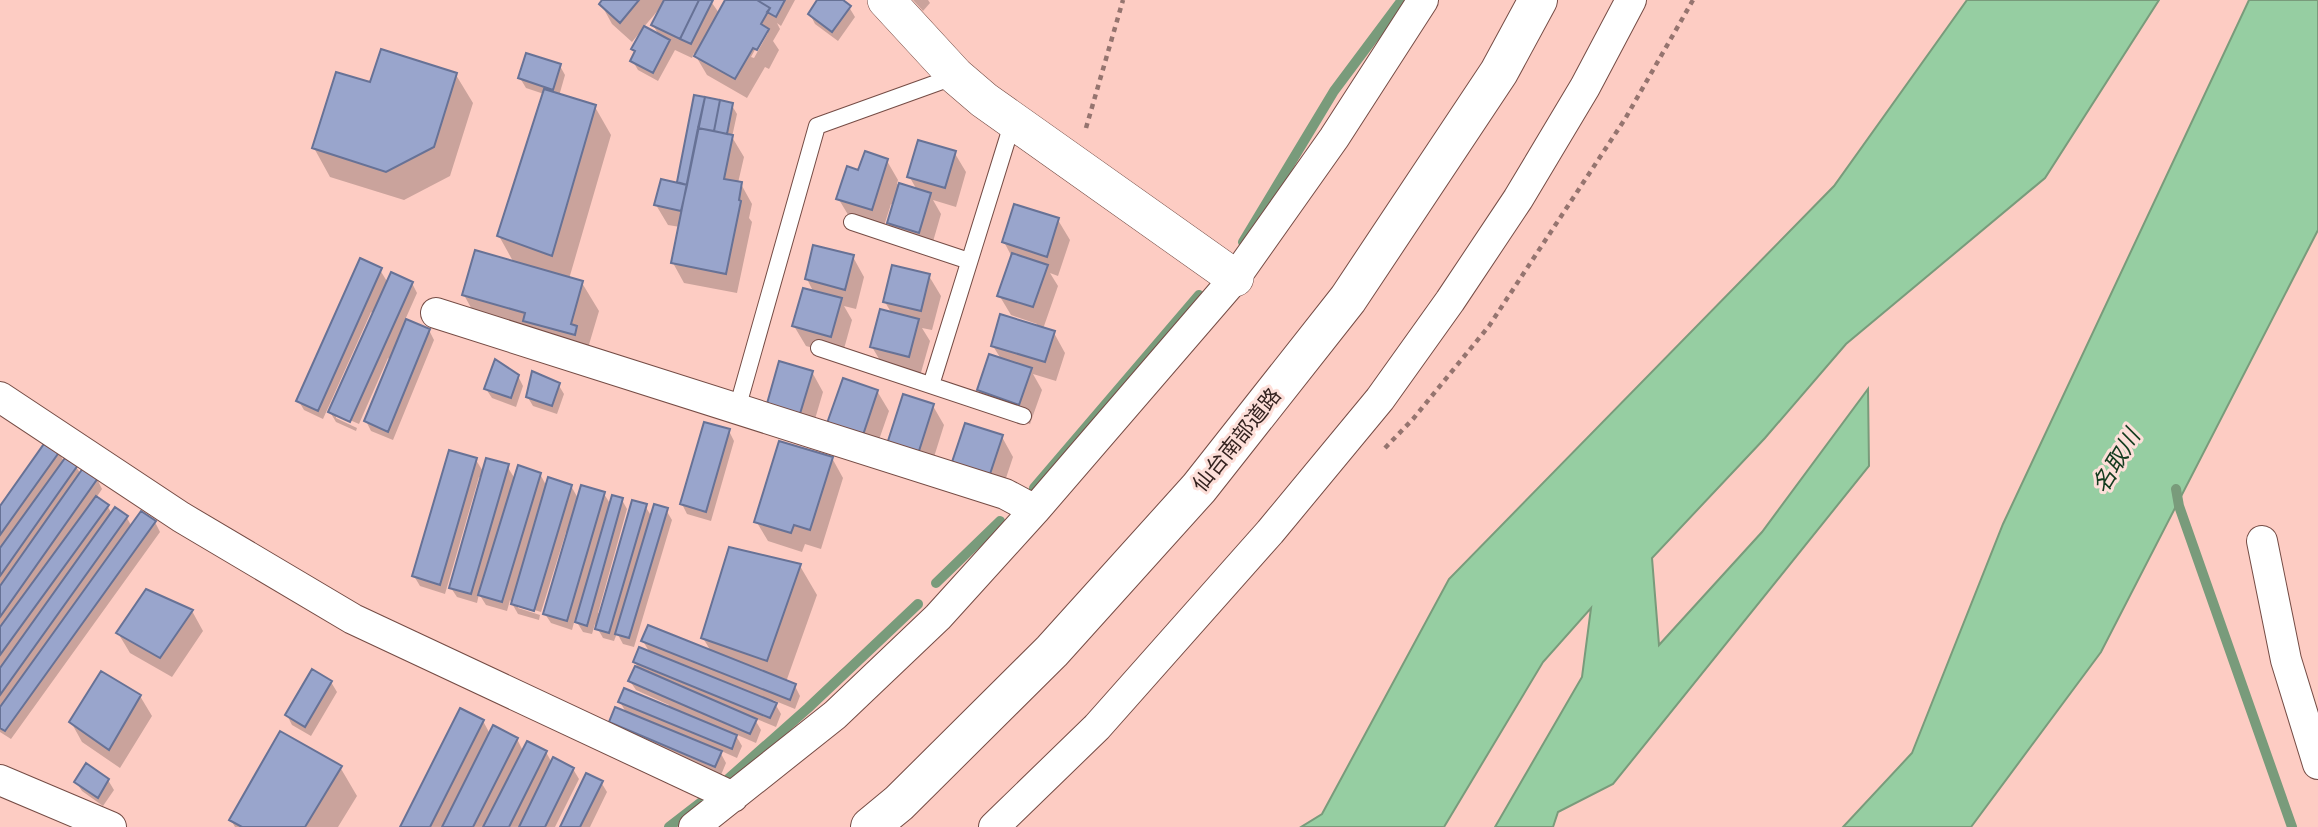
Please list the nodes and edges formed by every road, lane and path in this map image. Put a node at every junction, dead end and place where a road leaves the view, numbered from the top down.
1 (886, 0) edge
2 (1123, 0) edge
3 (1423, 0) edge
4 (1538, 0) edge
5 (1631, 0) edge
6 (956, 76) junction
7 (1013, 121) junction
8 (1075, 166) junction
9 (852, 222) dead end
10 (969, 261) junction
11 (1235, 278) junction
12 (436, 313) dead end
13 (820, 348) dead end
14 (932, 385) junction
15 (0, 397) edge
16 (737, 409) junction
17 (1023, 416) dead end
18 (1035, 510) junction
19 (2262, 541) dead end
20 (2318, 764) edge
21 (0, 780) edge
22 (733, 797) junction
23 (111, 827) edge
24 (694, 827) edge
25 (870, 827) edge
26 (995, 827) edge

1 - 6 street
2 - 8 path
3 - 11 street
4 - 25 highway, 仙台南部道路
5 - 26 street
6 - 7 street
6 - 16 lane
7 - 8 street
7 - 10 lane
8 - 11 street
9 - 10 lane
10 - 14 lane
11 - 18 street
12 - 16 street
13 - 14 lane
14 - 17 lane
15 - 22 street
16 - 18 street
18 - 22 street
19 - 20 street
21 - 23 street
22 - 24 street

